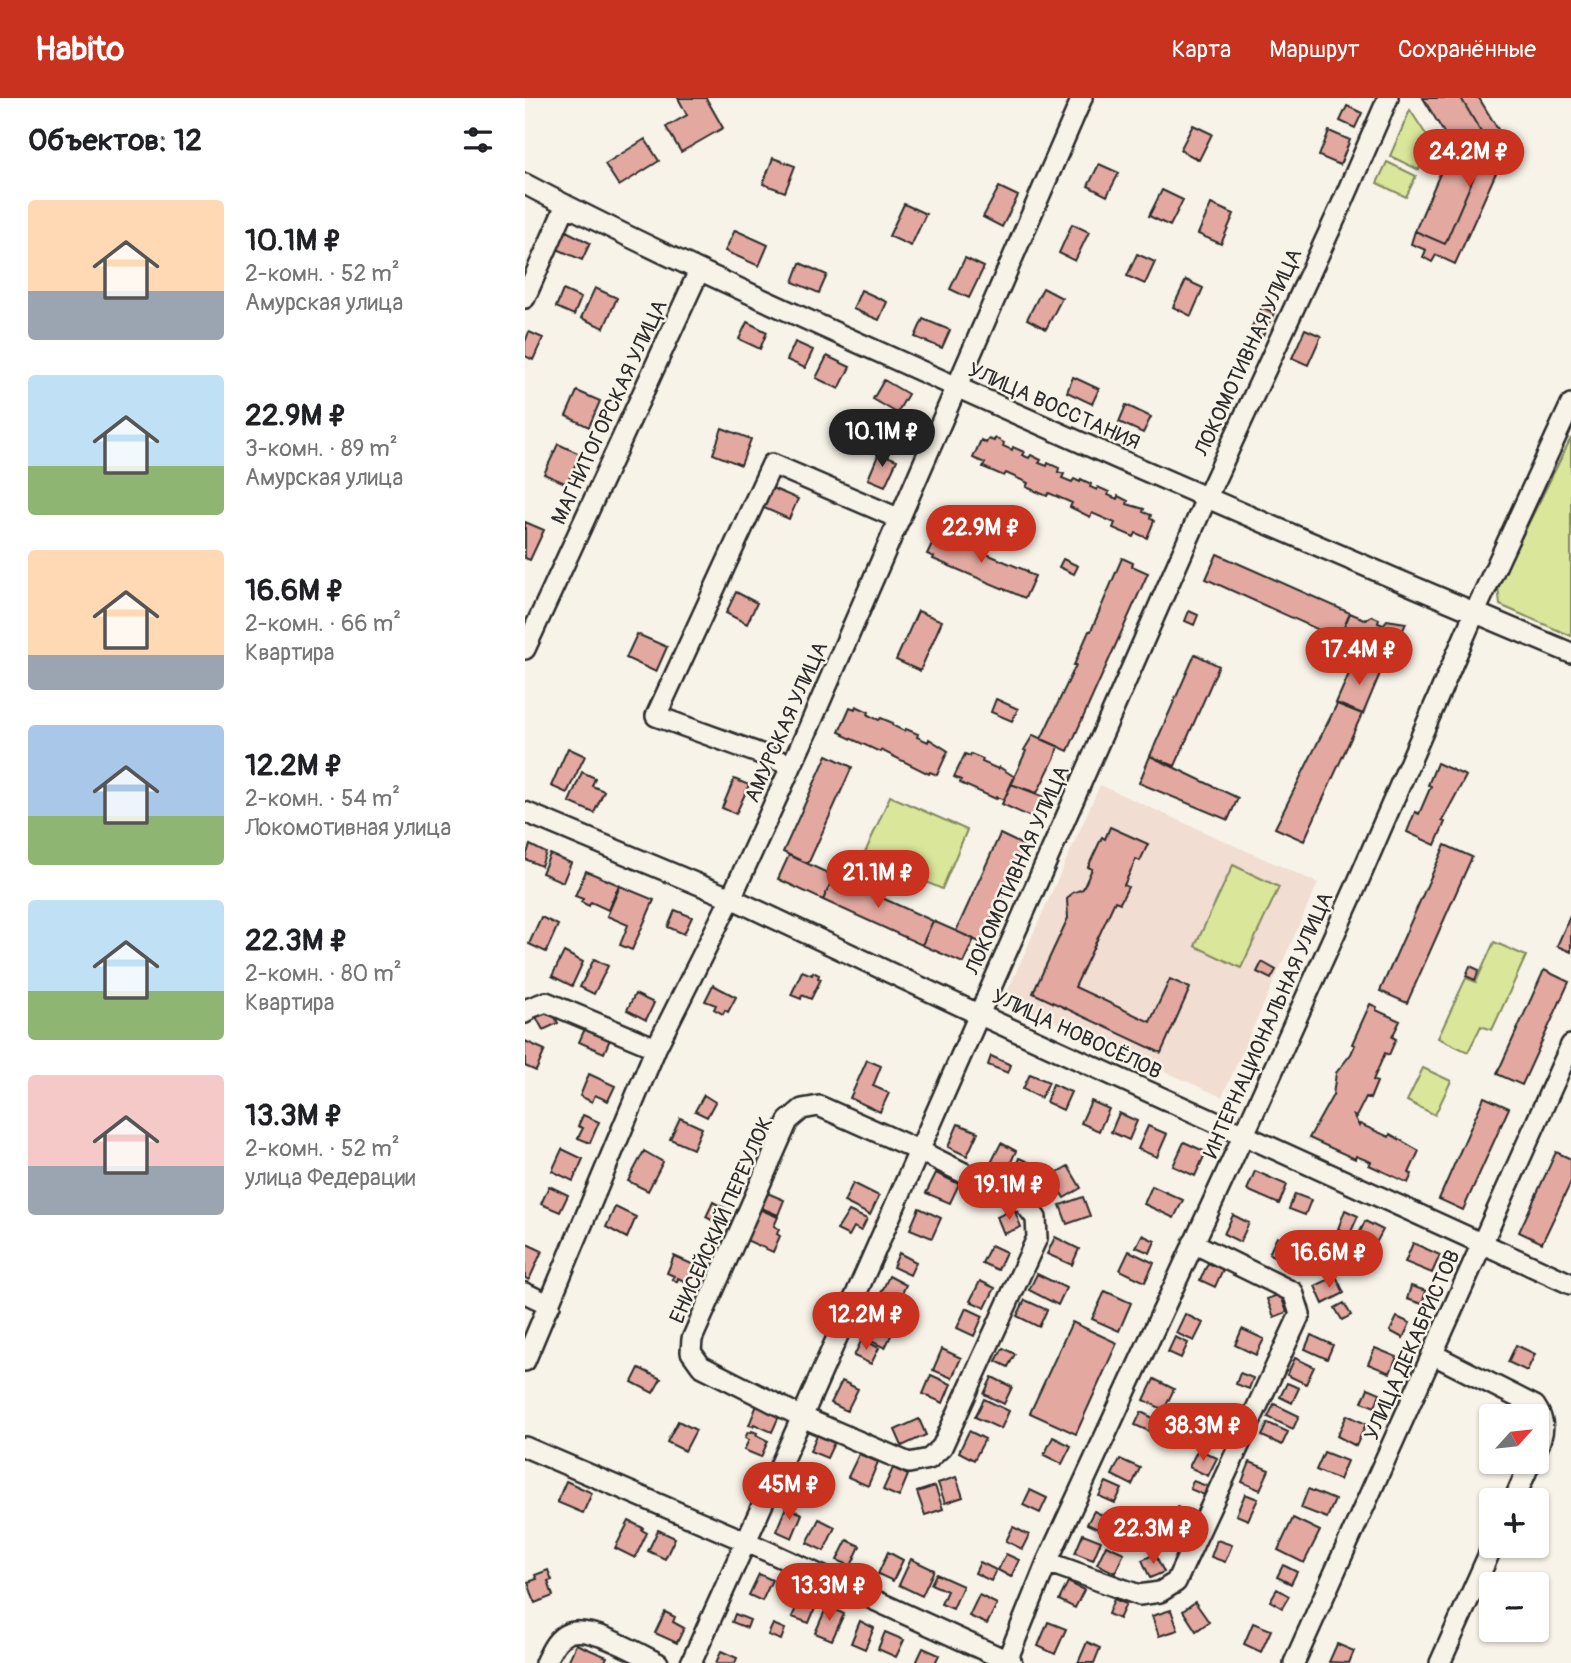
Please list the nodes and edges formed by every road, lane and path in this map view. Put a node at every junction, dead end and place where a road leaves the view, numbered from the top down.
1 (1082, 98) edge
2 (1388, 98) edge
3 (527, 189) edge
4 (566, 205) junction
5 (699, 271) junction
6 (525, 298) edge
7 (958, 388) junction
8 (1571, 404) edge
9 (1206, 499) junction
10 (900, 519) junction
11 (1475, 612) junction
12 (525, 649) edge
13 (1571, 653) edge
14 (791, 765) junction
15 (525, 812) edge
16 (731, 898) junction
17 (525, 1013) edge
18 (978, 1014) junction
19 (1571, 1045) edge
20 (656, 1048) junction
21 (1244, 1135) junction
22 (918, 1150) junction
23 (1193, 1243) junction
24 (1482, 1244) junction
25 (1571, 1284) edge
26 (525, 1293) edge
27 (550, 1305) junction
28 (1432, 1354) junction
29 (525, 1361) edge
30 (1531, 1404) edge
31 (802, 1417) junction
32 (525, 1447) edge
33 (745, 1541) junction
34 (1487, 1558) edge
35 (1047, 1562) junction
36 (1008, 1662) edge
37 (545, 1663) edge
38 (658, 1663) edge
39 (691, 1663) edge
40 (1294, 1663) edge
41 (1440, 1663) edge

1 - 7 street, АМУРСКАЯ УЛИЦА
2 - 9 street, ЛОКОМОТИВНАЯ УЛИЦА
3 - 4 street, УЛИЦА ВОССТАНИЯ
4 - 5 street, УЛИЦА ВОССТАНИЯ
4 - 6 street
5 - 7 street, УЛИЦА ВОССТАНИЯ
5 - 12 street, МАГНИТОГОРСКАЯ УЛИЦА
7 - 9 street, УЛИЦА ВОССТАНИЯ
7 - 10 street, АМУРСКАЯ УЛИЦА
8 - 11 street, ИНТЕРНАЦИОНАЛЬНАЯ УЛИЦА
9 - 11 street, УЛИЦА ВОССТАНИЯ
9 - 18 street, ЛОКОМОТИВНАЯ УЛИЦА
10 - 14 street, АМУРСКАЯ УЛИЦА
10 - 14 street
11 - 13 street, УЛИЦА ВОССТАНИЯ
11 - 21 street, ИНТЕРНАЦИОНАЛЬНАЯ УЛИЦА
14 - 16 street, АМУРСКАЯ УЛИЦА
15 - 16 street, УЛИЦА НОВОСЁЛОВ
16 - 18 street, УЛИЦА НОВОСЁЛОВ
16 - 20 street, АМУРСКАЯ УЛИЦА
17 - 20 street
18 - 21 street, УЛИЦА НОВОСЁЛОВ
18 - 22 street, ЛОКОМОТИВНАЯ УЛИЦА
19 - 24 street, УЛИЦА ДЕКАБРИСТОВ
20 - 27 street, АМУРСКАЯ УЛИЦА
21 - 23 street, ИНТЕРНАЦИОНАЛЬНАЯ УЛИЦА
21 - 24 street, УЛИЦА НОВОСЁЛОВ
22 - 31 street, ЛОКОМОТИВНАЯ УЛИЦА
22 - 31 street, ЕНИСЕЙСКИЙ ПЕРЕУЛОК
22 - 31 street, ЕНИСЕЙСКИЙ ПЕРЕУЛОК
23 - 35 street, ИНТЕРНАЦИОНАЛЬНАЯ УЛИЦА
23 - 35 street
24 - 25 street, УЛИЦА НОВОСЁЛОВ
24 - 28 street, УЛИЦА ДЕКАБРИСТОВ
26 - 27 street
27 - 29 street, АМУРСКАЯ УЛИЦА
28 - 30 street
28 - 40 street, УЛИЦА ДЕКАБРИСТОВ
31 - 33 street, ЛОКОМОТИВНАЯ УЛИЦА
32 - 33 street
33 - 36 street
33 - 39 street, ЛОКОМОТИВНАЯ УЛИЦА
34 - 41 street
35 - 36 street, ИНТЕРНАЦИОНАЛЬНАЯ УЛИЦА
37 - 38 street

